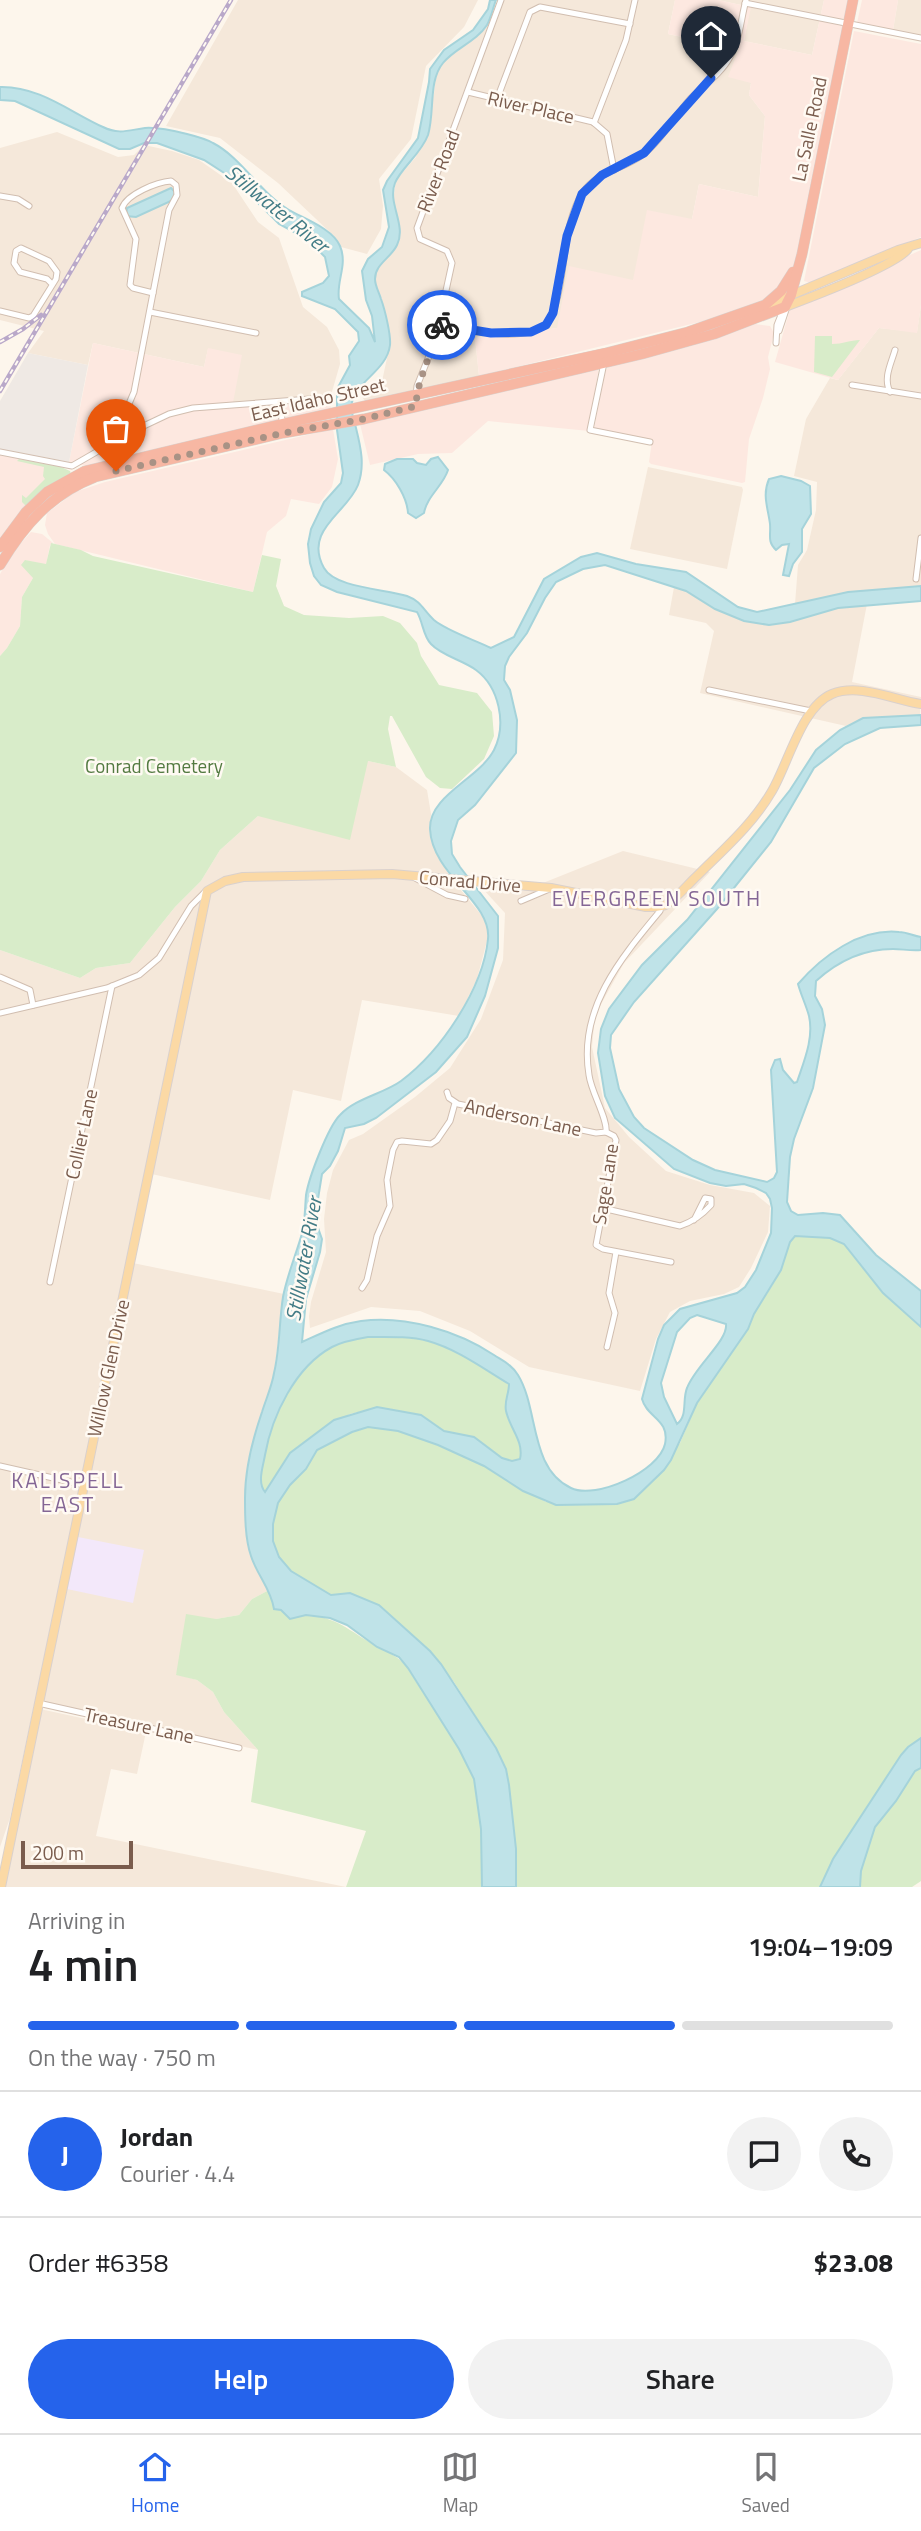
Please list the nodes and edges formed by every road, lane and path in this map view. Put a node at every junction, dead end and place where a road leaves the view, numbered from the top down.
1 (501, 0) edge
2 (635, 0) edge
3 (853, 0) edge
4 (745, 2) edge
5 (630, 24) junction
6 (849, 24) junction
7 (921, 38) edge
8 (468, 92) junction
9 (497, 99) junction
10 (594, 123) junction
11 (614, 170) junction
12 (0, 196) edge
13 (29, 206) dead end
14 (921, 243) edge
15 (908, 248) junction
16 (799, 266) junction
17 (52, 284) junction
18 (153, 293) junction
19 (791, 295) junction
20 (785, 307) junction
21 (764, 310) junction
22 (0, 311) edge
23 (150, 312) junction
24 (778, 321) junction
25 (439, 324) junction
26 (714, 327) dead end
27 (256, 333) dead end
28 (659, 350) junction
29 (895, 351) dead end
30 (605, 357) junction
31 (852, 385) dead end
32 (890, 392) junction
33 (416, 394) junction
34 (921, 396) edge
35 (323, 398) dead end
36 (281, 402) junction
37 (416, 406) junction
38 (332, 417) junction
39 (283, 429) junction
40 (257, 430) junction
41 (650, 442) dead end
42 (108, 445) junction
43 (0, 452) edge
44 (200, 453) junction
45 (76, 469) junction
46 (921, 538) edge
47 (0, 547) edge
48 (0, 565) edge
49 (916, 579) dead end
50 (709, 690) dead end
51 (921, 705) edge
52 (811, 711) junction
53 (405, 875) junction
54 (555, 889) junction
55 (207, 891) junction
56 (465, 899) dead end
57 (521, 901) dead end
58 (661, 906) junction
59 (0, 977) edge
60 (112, 986) junction
61 (33, 1005) junction
62 (0, 1013) edge
63 (447, 1092) dead end
64 (455, 1102) junction
65 (606, 1132) junction
66 (602, 1208) junction
67 (694, 1220) dead end
68 (616, 1252) junction
69 (671, 1262) dead end
70 (50, 1282) dead end
71 (362, 1288) dead end
72 (607, 1347) dead end
73 (0, 1466) edge
74 (83, 1485) junction
75 (38, 1703) junction
76 (239, 1748) dead end
77 (1, 1887) edge

1 - 8 street, River Road
2 - 5 street, River Place
3 - 6 highway, La Salle Road
4 - 6 street
4 - 11 street
5 - 9 street
5 - 10 street, River Place
6 - 7 street
6 - 16 highway, La Salle Road
8 - 9 street, River Place
8 - 25 street, River Road
9 - 10 street, River Place
10 - 11 street, River Place
11 - 25 street
12 - 13 street
14 - 15 main road
15 - 19 main road, East Idaho Street
15 - 20 main road
16 - 19 highway, La Salle Road
16 - 21 highway
17 - 17 street
17 - 22 street
18 - 18 street
18 - 23 street
19 - 20 highway, La Salle Road
19 - 21 main road, East Idaho Street
20 - 21 highway, East Idaho Street
20 - 24 street
20 - 24 street
21 - 24 highway
21 - 28 highway, East Idaho Street
21 - 30 highway, East Idaho Street
23 - 27 street
23 - 42 street
25 - 33 street, River Road
26 - 28 highway
28 - 30 highway, East Idaho Street
29 - 32 street
30 - 33 highway, East Idaho Street
30 - 37 highway, East Idaho Street
30 - 41 street
31 - 32 street
32 - 34 street
33 - 37 street, River Road
33 - 38 highway, East Idaho Street
35 - 36 street
36 - 39 street
36 - 42 street
37 - 38 highway, East Idaho Street
38 - 39 highway, East Idaho Street
39 - 40 highway, East Idaho Street
39 - 44 highway, East Idaho Street
40 - 44 highway
40 - 45 highway, East Idaho Street
42 - 45 street
43 - 45 street
44 - 48 highway, East Idaho Street
45 - 47 highway, East Idaho Street
46 - 49 street
50 - 52 street
51 - 52 main road
52 - 58 main road
53 - 54 main road, Conrad Drive
53 - 55 main road, Conrad Drive
53 - 56 street
54 - 57 street
54 - 58 main road, Conrad Drive
55 - 60 street, Conrad Drive
55 - 74 main road, Willow Glen Drive
58 - 65 street, Anderson Lane
59 - 61 street
60 - 61 street, Conrad Drive
60 - 70 street, Collier Lane
61 - 62 street, Conrad Drive
63 - 64 street, Anderson Lane
64 - 65 street, Anderson Lane
64 - 71 street
65 - 66 street, Sage Lane
66 - 67 street
66 - 68 street, Sage Lane
68 - 69 street, Sage Lane
68 - 72 street
73 - 74 street
74 - 75 main road, Willow Glen Drive
75 - 76 street, Treasure Lane
75 - 77 main road, Willow Glen Drive

